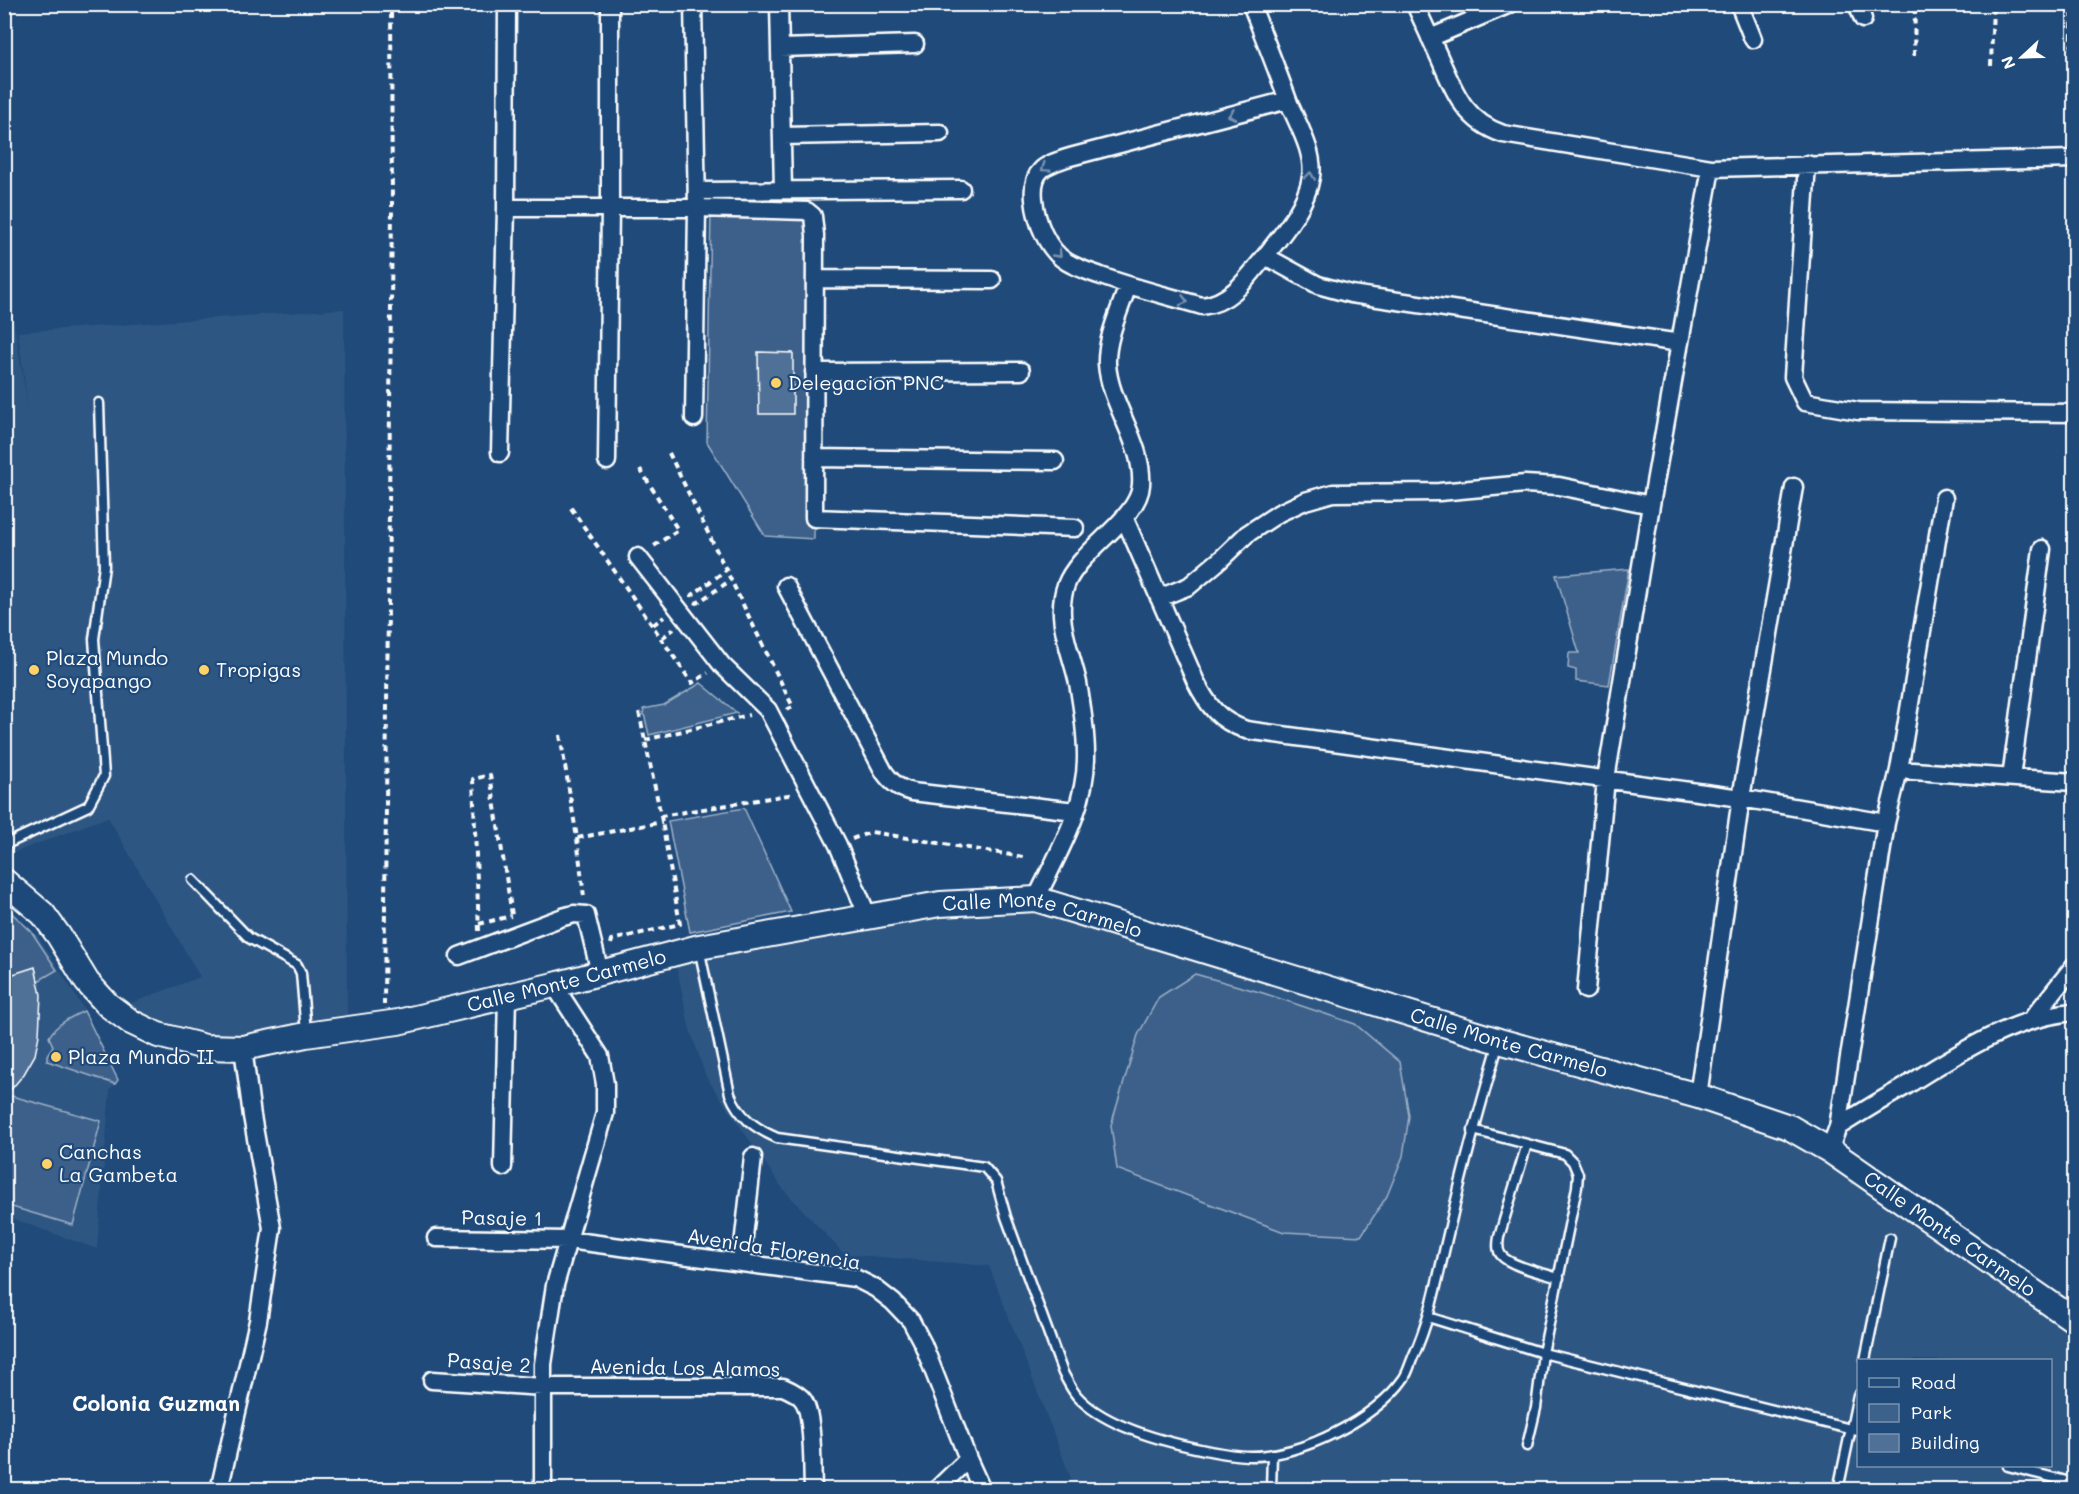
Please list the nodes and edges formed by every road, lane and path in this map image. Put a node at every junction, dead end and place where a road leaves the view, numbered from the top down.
1 (391, 4) edge
2 (507, 4) edge
3 (610, 4) edge
4 (693, 4) edge
5 (779, 4) edge
6 (1251, 4) edge
7 (1415, 4) edge
8 (1510, 4) edge
9 (1739, 4) edge
10 (1915, 4) edge
11 (1993, 4) edge
12 (2073, 4) edge
13 (1430, 38) junction
14 (1753, 39) dead end
15 (915, 44) dead end
16 (780, 48) junction
17 (1914, 56) dead end
18 (2071, 60) dead end
19 (1991, 66) dead end
20 (1288, 100) junction
21 (940, 133) dead end
22 (782, 136) junction
23 (2074, 159) edge
24 (1807, 165) junction
25 (1711, 168) junction
26 (961, 189) dead end
27 (783, 190) junction
28 (697, 200) junction
29 (610, 207) junction
30 (506, 208) junction
31 (1265, 256) junction
32 (815, 279) junction
33 (992, 280) dead end
34 (1128, 285) junction
35 (1680, 343) junction
36 (1020, 371) dead end
37 (814, 372) junction
38 (99, 403) dead end
39 (2074, 413) edge
40 (694, 418) dead end
41 (500, 453) dead end
42 (669, 453) dead end
43 (814, 458) junction
44 (607, 461) dead end
45 (1055, 461) dead end
46 (640, 469) dead end
47 (1794, 487) dead end
48 (1944, 498) dead end
49 (1651, 505) junction
50 (572, 508) dead end
51 (1124, 517) junction
52 (1075, 528) dead end
53 (2042, 549) dead end
54 (638, 557) junction
55 (726, 570) junction
56 (616, 572) junction
57 (731, 580) junction
58 (786, 586) dead end
59 (1159, 598) junction
60 (722, 665) junction
61 (788, 698) dead end
62 (768, 710) junction
63 (639, 712) dead end
64 (560, 735) dead end
65 (645, 740) junction
66 (1899, 770) junction
67 (2011, 778) junction
68 (1606, 779) junction
69 (2074, 782) edge
70 (810, 791) junction
71 (1741, 798) junction
72 (1076, 811) junction
73 (661, 816) junction
74 (662, 822) junction
75 (1886, 823) junction
76 (577, 838) junction
77 (838, 844) junction
78 (4, 845) edge
79 (1023, 856) dead end
80 (193, 880) dead end
81 (4, 881) edge
82 (1036, 899) junction
83 (512, 915) dead end
84 (586, 915) junction
85 (868, 917) junction
86 (699, 947) junction
87 (480, 948) junction
88 (459, 956) dead end
89 (598, 965) junction
90 (2074, 966) edge
91 (554, 985) junction
92 (1586, 990) dead end
93 (507, 996) junction
94 (2074, 1012) edge
95 (2031, 1020) junction
96 (384, 1024) junction
97 (306, 1035) junction
98 (1499, 1041) junction
99 (243, 1048) junction
100 (1698, 1096) junction
101 (1838, 1127) junction
102 (1473, 1130) junction
103 (1527, 1144) junction
104 (1829, 1150) junction
105 (753, 1157) dead end
106 (503, 1167) dead end
107 (436, 1238) dead end
108 (1890, 1238) dead end
109 (568, 1240) junction
110 (741, 1263) junction
111 (1558, 1278) junction
112 (1428, 1317) junction
113 (2074, 1320) edge
114 (1543, 1353) junction
115 (1865, 1359) edge
116 (432, 1380) dead end
117 (543, 1387) junction
118 (1857, 1407) edge
119 (1855, 1430) edge
120 (1527, 1446) dead end
121 (1272, 1454) junction
122 (968, 1459) junction
123 (2012, 1467) edge
124 (2074, 1483) edge
125 (219, 1490) edge
126 (543, 1490) edge
127 (813, 1490) edge
128 (936, 1490) edge
129 (982, 1490) edge
130 (1271, 1490) edge
131 (1838, 1490) edge

1 - 96 path
2 - 30 street
3 - 29 street
4 - 28 street
5 - 16 street
6 - 20 street
7 - 13 street
8 - 13 street
9 - 14 street
10 - 17 path
11 - 19 path
12 - 18 path
13 - 25 street
15 - 16 street
16 - 22 street
31 -> 20 street
20 -> 34 street
21 - 22 street
22 - 27 street
23 - 24 street
24 - 25 street
24 - 39 street
25 - 35 street
26 - 27 street
27 - 28 street
28 - 29 street
28 - 32 street
28 - 40 street
29 - 30 street
29 - 44 street
30 - 41 street
34 -> 31 street
31 - 35 street
32 - 33 street
32 - 37 street
34 - 51 street
35 - 49 street
36 - 37 street
37 - 43 street
38 - 78 lane
42 - 55 path
43 - 45 street
43 - 52 street
46 - 54 path
47 - 71 street
48 - 66 street
49 - 59 street
49 - 68 street
50 - 56 path
51 - 59 street
51 - 72 street
53 - 67 street
54 - 56 path
54 - 60 street
55 - 57 path
55 - 57 path
56 - 60 path
57 - 61 path
58 - 72 street
59 - 68 street
60 - 62 street
62 - 65 path
62 - 70 street
63 - 65 path
64 - 76 path
65 - 73 path
66 - 67 street
66 - 75 street
67 - 69 street
68 - 71 street
68 - 92 street
70 - 73 path
70 - 77 street
71 - 75 street
71 - 100 street
72 - 82 street
73 - 74 path
74 - 76 path
74 - 89 path
75 - 101 street
76 - 84 path
77 - 79 path
77 - 85 street
80 - 97 lane
81 - 99 street, Calle Monte Carmelo
82 - 85 street, Calle Monte Carmelo
82 - 98 street, Calle Monte Carmelo
83 - 87 path
84 - 87 street
84 - 89 street
85 - 86 street, Calle Monte Carmelo
86 - 89 street, Calle Monte Carmelo
86 - 121 lane
87 - 88 street
89 - 91 street, Calle Monte Carmelo
90 - 95 street
91 - 93 street, Calle Monte Carmelo
91 - 109 street
93 - 96 street, Calle Monte Carmelo
93 - 106 street
94 - 95 street
95 - 101 street
96 - 97 street, Calle Monte Carmelo
97 - 99 street, Calle Monte Carmelo
98 - 100 street, Calle Monte Carmelo
98 - 102 lane
99 - 125 street
100 - 104 street, Calle Monte Carmelo
101 - 104 street
102 - 103 lane
102 - 112 lane
103 - 111 lane
103 - 111 lane
104 - 113 street, Calle Monte Carmelo
105 - 110 street
107 - 109 street, Pasaje 1
108 - 115 lane
109 - 110 street, Avenida Florencia
109 - 117 street
110 - 122 street, Avenida Florencia
111 - 114 lane
112 - 114 lane
112 - 121 lane
114 - 119 lane
114 - 120 lane
116 - 117 street, Pasaje 2
117 - 126 street
117 - 127 street, Avenida Los Alamos
118 - 119 lane
119 - 131 lane
121 - 130 lane
122 - 128 street
122 - 129 street, Avenida Florencia
123 - 124 lane

